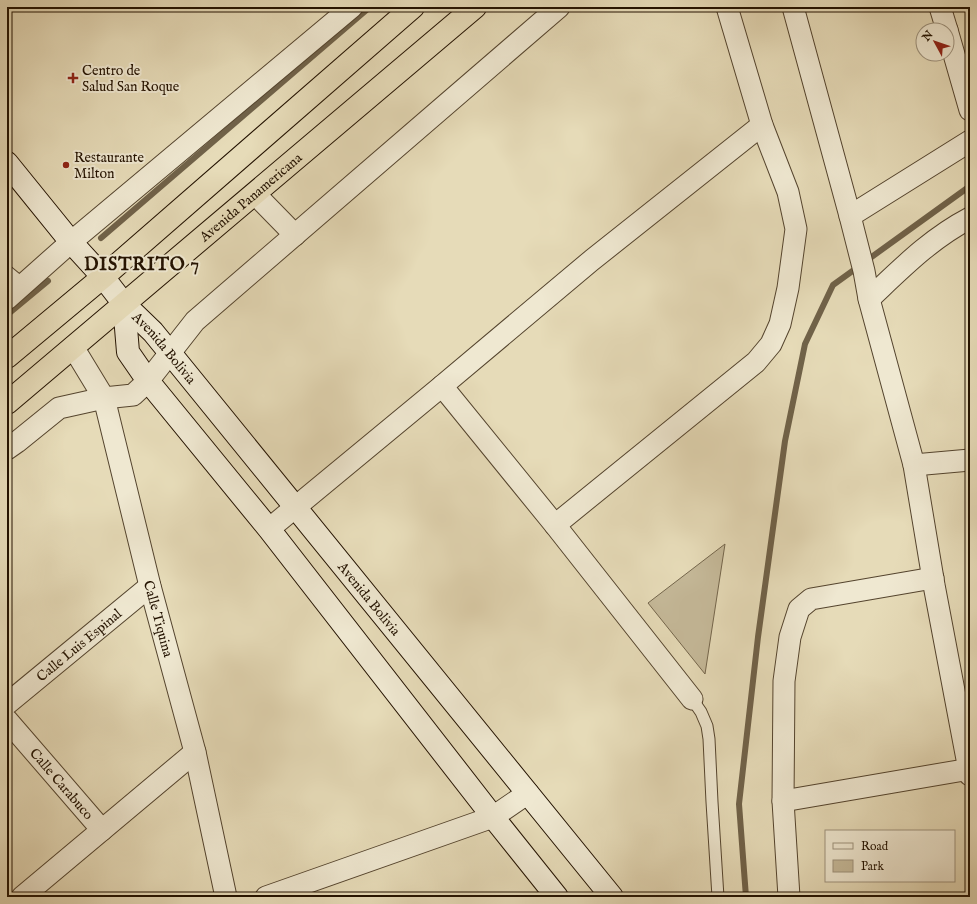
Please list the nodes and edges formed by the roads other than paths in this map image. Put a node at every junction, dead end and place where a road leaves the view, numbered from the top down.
1 (352, 7) edge
2 (413, 7) edge
3 (475, 7) edge
4 (559, 7) edge
5 (727, 7) edge
6 (794, 7) edge
7 (940, 7) edge
8 (945, 22) edge
9 (955, 58) edge
10 (970, 110) edge
11 (762, 125) junction
12 (970, 141) edge
13 (7, 163) edge
14 (255, 194) junction
15 (850, 216) junction
16 (970, 218) edge
17 (295, 235) junction
18 (72, 242) junction
19 (7, 271) edge
20 (104, 277) junction
21 (24, 285) junction
22 (7, 299) edge
23 (869, 299) junction
24 (124, 304) junction
25 (74, 347) junction
26 (170, 353) junction
27 (7, 357) edge
28 (148, 381) junction
29 (442, 386) junction
30 (104, 398) junction
31 (7, 403) edge
32 (7, 450) edge
33 (970, 460) edge
34 (914, 465) junction
35 (295, 507) junction
36 (555, 526) junction
37 (269, 529) junction
38 (933, 578) junction
39 (150, 586) junction
40 (692, 699) joint
41 (7, 704) edge
42 (7, 720) edge
43 (194, 752) junction
44 (970, 771) edge
45 (528, 793) junction
46 (783, 801) junction
47 (493, 817) junction
48 (102, 830) junction
49 (22, 897) edge
50 (226, 897) edge
51 (266, 897) edge
52 (557, 897) edge
53 (612, 897) edge
54 (718, 897) edge
55 (789, 897) edge

1 - 18 street
2 - 20 highway
3 - 14 highway, Avenida Panamericana
4 - 17 street
5 - 11 street
6 - 15 street
7 - 8 street
9 - 10 street
11 - 29 street
11 - 36 street
12 - 15 street
13 - 18 street, Avenida Bolivia
14 - 17 street
14 - 24 highway, Avenida Panamericana
15 - 23 street
16 - 23 street
17 - 26 street
18 - 20 street, Avenida Bolivia
18 - 21 street
19 - 21 lane
20 - 24 street, Avenida Bolivia
20 - 27 highway
21 - 22 street
23 - 34 street
24 - 25 highway, Avenida Panamericana
24 - 26 street, Avenida Bolivia
24 - 28 street, Avenida Bolivia
25 - 30 street, Calle Tiquina
25 - 31 highway, Avenida Panamericana
26 - 28 street
26 - 35 street, Avenida Bolivia
28 - 30 street
28 - 37 street, Avenida Bolivia
29 - 35 street
29 - 36 street
30 - 32 street
30 - 39 street, Calle Tiquina
33 - 34 street
34 - 38 street
35 - 37 street
35 - 45 street, Avenida Bolivia
36 - 40 street
37 - 47 street, Avenida Bolivia
38 - 44 street
38 - 46 street
39 - 41 street, Calle Luis Espinal
39 - 43 street, Calle Tiquina
40 - 54 lane
42 - 48 street, Calle Carabuco
43 - 48 street
43 - 50 street, Calle Tiquina
44 - 46 street
45 - 47 street
45 - 53 street, Avenida Bolivia
46 - 55 street
47 - 51 street
47 - 52 street, Avenida Bolivia
48 - 49 street

